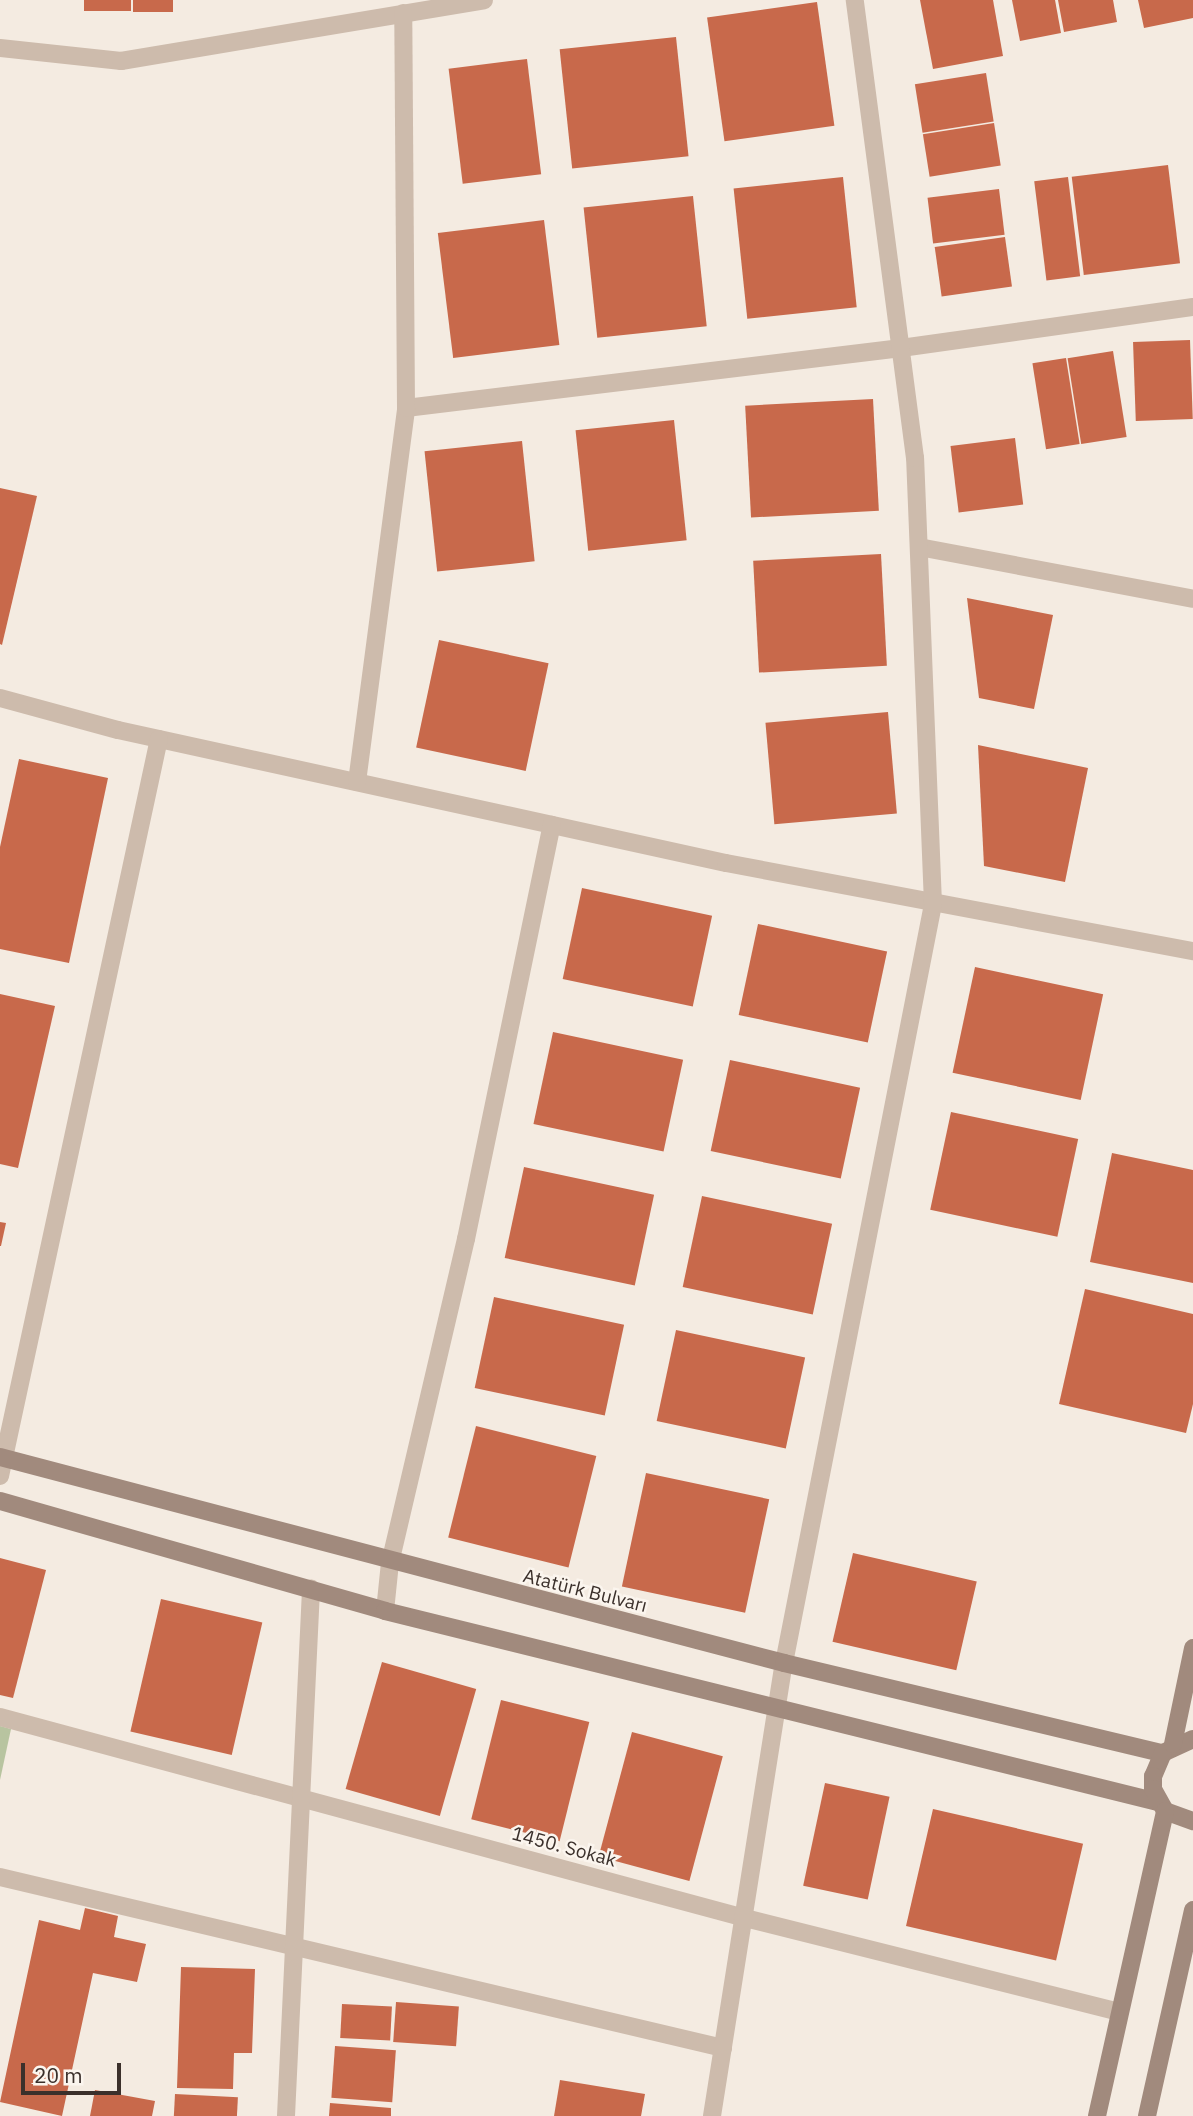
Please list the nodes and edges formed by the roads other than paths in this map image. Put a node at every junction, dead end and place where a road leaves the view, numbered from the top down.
1 (484, 0) edge
2 (855, 0) edge
3 (403, 13) junction
4 (0, 48) edge
5 (1193, 307) edge
6 (901, 348) junction
7 (406, 408) junction
8 (919, 547) junction
9 (1193, 599) edge
10 (0, 698) edge
11 (159, 739) junction
12 (357, 782) junction
13 (552, 825) junction
14 (933, 904) junction
15 (1193, 951) edge
16 (2, 1464) edge
17 (0, 1501) edge
18 (390, 1563) junction
19 (311, 1589) junction
20 (385, 1611) junction
21 (1193, 1648) edge
22 (783, 1663) junction
23 (779, 1708) junction
24 (0, 1717) edge
25 (1193, 1739) edge
26 (1168, 1749) junction
27 (301, 1796) junction
28 (1162, 1806) junction
29 (1193, 1821) edge
30 (1, 1882) edge
31 (1193, 1910) edge
32 (745, 1918) junction
33 (294, 1943) junction
34 (1119, 2012) junction
35 (723, 2048) junction
36 (286, 2116) edge
37 (712, 2116) edge
38 (1097, 2116) edge
39 (1147, 2116) edge

1 - 3 street
2 - 6 street
3 - 4 street
3 - 7 street
5 - 6 street
6 - 7 street
6 - 8 street
7 - 12 street
8 - 9 street
8 - 14 street
10 - 11 street
11 - 12 street
11 - 16 street
12 - 13 street
13 - 14 street
13 - 18 street
14 - 15 street
14 - 22 street
16 - 18 main road, Atatürk Bulvarı
17 - 19 main road
18 - 20 street
18 - 22 main road, Atatürk Bulvarı
19 - 20 main road
19 - 27 street
20 - 23 main road
21 - 26 main road
22 - 23 street
22 - 26 main road, Atatürk Bulvarı
23 - 28 main road
23 - 32 street
24 - 27 street, 1450. Sokak
25 - 26 main road
26 - 28 main road
27 - 32 street, 1450. Sokak
27 - 33 street
28 - 29 main road
28 - 34 main road
30 - 33 street
31 - 39 main road
32 - 34 street, 1450. Sokak
32 - 35 street
33 - 35 street
33 - 36 street
34 - 38 main road
35 - 37 street

